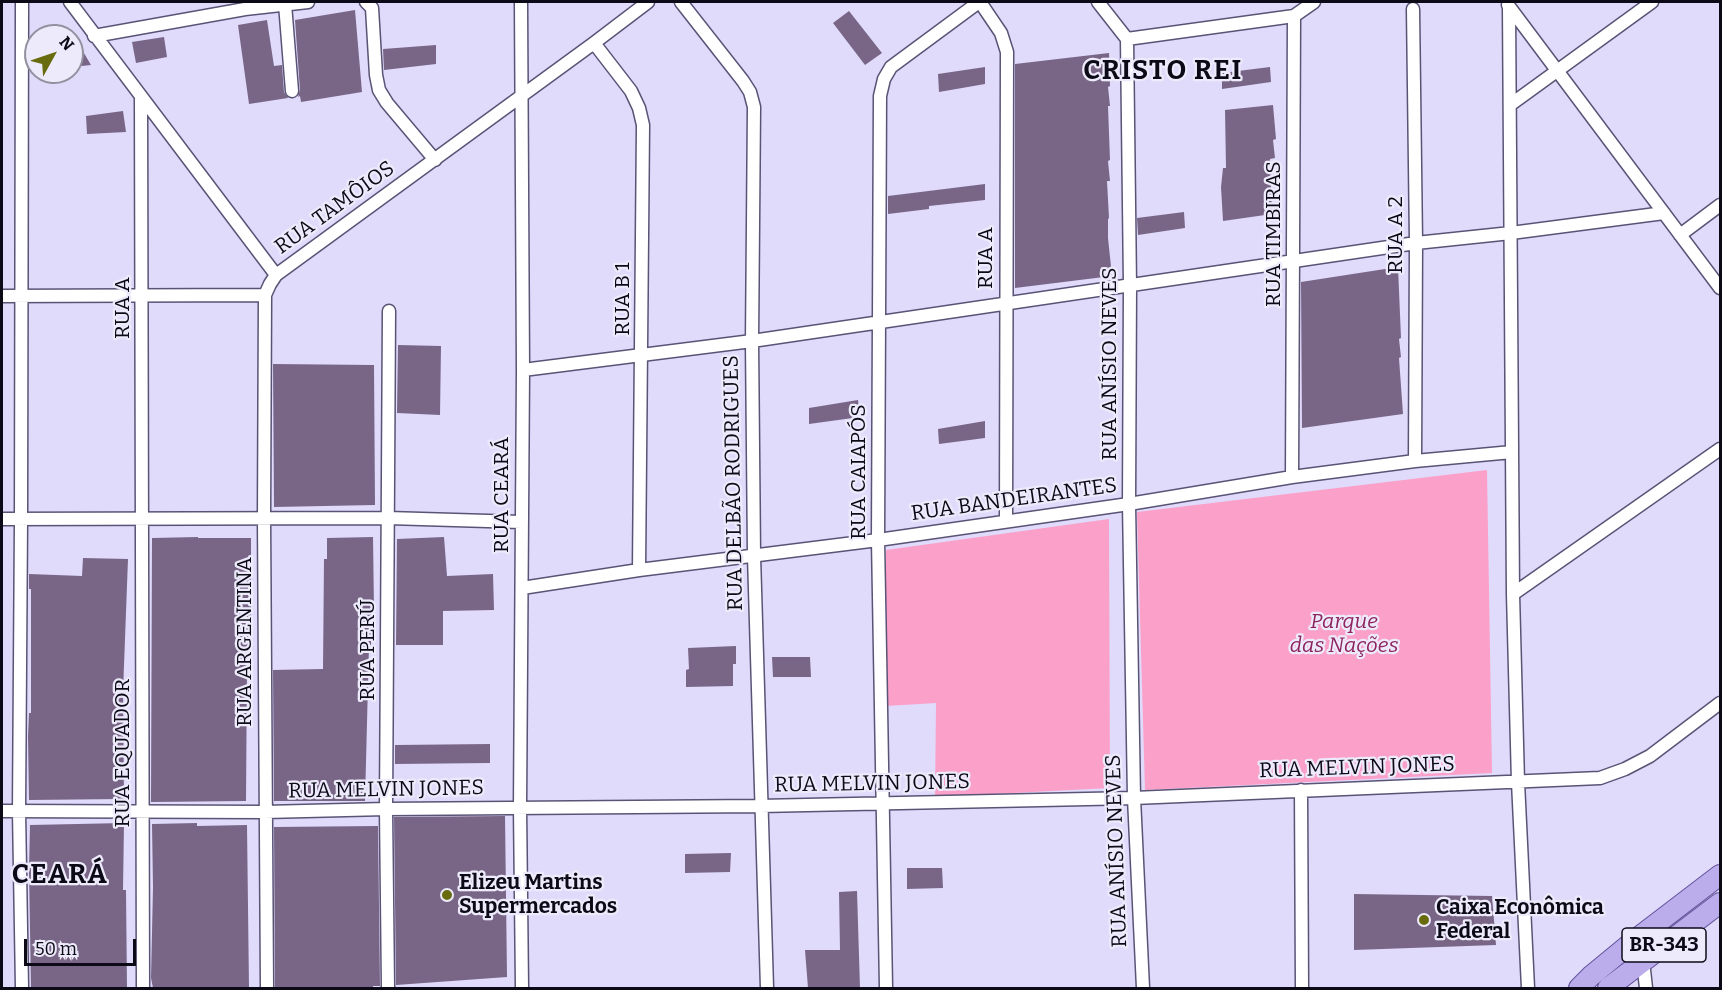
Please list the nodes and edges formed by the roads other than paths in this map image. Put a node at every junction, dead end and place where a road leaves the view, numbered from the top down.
1 (22, 2) edge
2 (70, 2) edge
3 (308, 2) edge
4 (366, 2) edge
5 (521, 2) edge
6 (648, 2) edge
7 (681, 2) edge
8 (980, 2) edge
9 (1098, 2) edge
10 (1314, 2) edge
11 (1652, 2) edge
12 (285, 4) junction
13 (1507, 4) edge
14 (244, 5) edge
15 (1413, 9) dead end
16 (1294, 16) junction
17 (94, 36) junction
18 (1127, 39) junction
19 (594, 44) junction
20 (1557, 70) junction
21 (292, 91) dead end
22 (521, 96) junction
23 (141, 99) junction
24 (1509, 105) junction
25 (435, 160) junction
26 (1720, 205) edge
27 (1664, 213) junction
28 (1511, 234) junction
29 (1680, 235) junction
30 (1416, 243) junction
31 (1293, 261) junction
32 (276, 275) junction
33 (1130, 286) junction
34 (1720, 288) edge
35 (143, 295) junction
36 (265, 295) junction
37 (2, 296) edge
38 (21, 296) junction
39 (1005, 302) junction
40 (389, 311) dead end
41 (878, 322) junction
42 (752, 341) junction
43 (642, 354) junction
44 (523, 370) junction
45 (1720, 449) edge
46 (1512, 452) junction
47 (1415, 461) junction
48 (1292, 477) junction
49 (1129, 504) junction
50 (142, 518) junction
51 (264, 518) junction
52 (388, 518) junction
53 (2, 519) edge
54 (21, 520) junction
55 (1006, 521) junction
56 (521, 522) junction
57 (878, 540) junction
58 (754, 556) junction
59 (639, 570) junction
60 (522, 588) junction
61 (1513, 594) junction
62 (1720, 703) edge
63 (1518, 782) junction
64 (1300, 790) junction
65 (1134, 798) junction
66 (884, 803) junction
67 (760, 806) junction
68 (520, 807) junction
69 (386, 809) junction
70 (2, 811) edge
71 (19, 811) junction
72 (142, 811) junction
73 (265, 812) junction
74 (1720, 875) edge
75 (1720, 903) edge
76 (1642, 961) junction
77 (22, 988) edge
78 (143, 988) edge
79 (267, 988) edge
80 (388, 988) edge
81 (522, 988) edge
82 (767, 988) edge
83 (886, 988) edge
84 (1143, 988) edge
85 (1302, 988) edge
86 (1528, 988) edge
87 (1579, 988) edge
88 (1608, 988) edge
89 (1646, 988) edge

1 - 38 street
2 - 17 street
3 - 12 street
4 - 25 street
5 - 22 street, RUA CEARÁ
6 - 19 street, RUA TAMÔIOS
7 - 42 street, RUA DELBÃO RODRIGUES
8 - 39 street, RUA A
8 - 41 street, RUA CAIAPÓS
9 - 18 street
10 - 16 street
11 - 20 street
12 - 14 street
12 - 21 street
13 - 20 street
13 - 24 street
14 - 17 street
15 - 30 street, RUA A 2
16 - 18 street
16 - 31 street, RUA TIMBIRAS
17 - 23 street
18 - 33 street, RUA ANÍSIO NEVES
19 - 22 street, RUA TAMÔIOS
19 - 43 street, RUA B 1
20 - 24 street
20 - 27 street
22 - 25 street, RUA TAMÔIOS
22 - 44 street, RUA CEARÁ
23 - 32 street
23 - 35 street, RUA A
24 - 28 street
25 - 32 street, RUA TAMÔIOS
26 - 29 street
27 - 28 street
27 - 29 street
28 - 30 street
28 - 46 street
29 - 34 street
30 - 31 street
30 - 47 street, RUA A 2
31 - 33 street
31 - 48 street, RUA TIMBIRAS
32 - 36 street, RUA TAMÔIOS
33 - 39 street
33 - 49 street, RUA ANÍSIO NEVES
35 - 36 street
35 - 38 street
35 - 50 street, RUA A
36 - 51 street, RUA ARGENTINA
37 - 38 street
38 - 54 street
39 - 41 street
39 - 55 street, RUA A
40 - 52 street, RUA PERÚ
41 - 42 street
41 - 57 street, RUA CAIAPÓS
42 - 43 street
42 - 58 street, RUA DELBÃO RODRIGUES
43 - 44 street
43 - 59 street, RUA B 1
44 - 56 street, RUA CEARÁ
45 - 61 street
46 - 47 street, RUA BANDEIRANTES
46 - 61 street
47 - 48 street, RUA BANDEIRANTES
48 - 49 street, RUA BANDEIRANTES
49 - 55 street, RUA BANDEIRANTES
49 - 65 street, RUA ANÍSIO NEVES
50 - 51 street
50 - 54 street
50 - 72 street, RUA EQUADOR
51 - 52 street
51 - 73 street, RUA ARGENTINA
52 - 56 street
52 - 69 street, RUA PERÚ
53 - 54 street
54 - 71 street
55 - 57 street, RUA BANDEIRANTES
56 - 60 street, RUA CEARÁ
57 - 58 street, RUA BANDEIRANTES
57 - 66 street, RUA CAIAPÓS
58 - 59 street, RUA BANDEIRANTES
58 - 67 street, RUA DELBÃO RODRIGUES
59 - 60 street, RUA BANDEIRANTES
60 - 68 street, RUA CEARÁ
61 - 63 street
62 - 63 street, RUA MELVIN JONES
63 - 64 street, RUA MELVIN JONES
63 - 86 street
64 - 65 street, RUA MELVIN JONES
64 - 85 street
65 - 66 street, RUA MELVIN JONES
65 - 84 street, RUA ANÍSIO NEVES
66 - 67 street, RUA MELVIN JONES
66 - 83 street, RUA CAIAPÓS
67 - 68 street, RUA MELVIN JONES
67 - 82 street, RUA DELBÃO RODRIGUES
68 - 69 street, RUA MELVIN JONES
68 - 81 street, RUA CEARÁ
69 - 73 street, RUA MELVIN JONES
69 - 80 street, RUA PERÚ
70 - 71 street, RUA MELVIN JONES
71 - 72 street, RUA MELVIN JONES
71 - 77 street
72 - 73 street, RUA MELVIN JONES
72 - 78 street, RUA EQUADOR
73 - 79 street, RUA ARGENTINA
74 - 87 main road, BR-343
75 - 76 main road, BR-343
76 - 88 main road, BR-343
76 - 89 street

